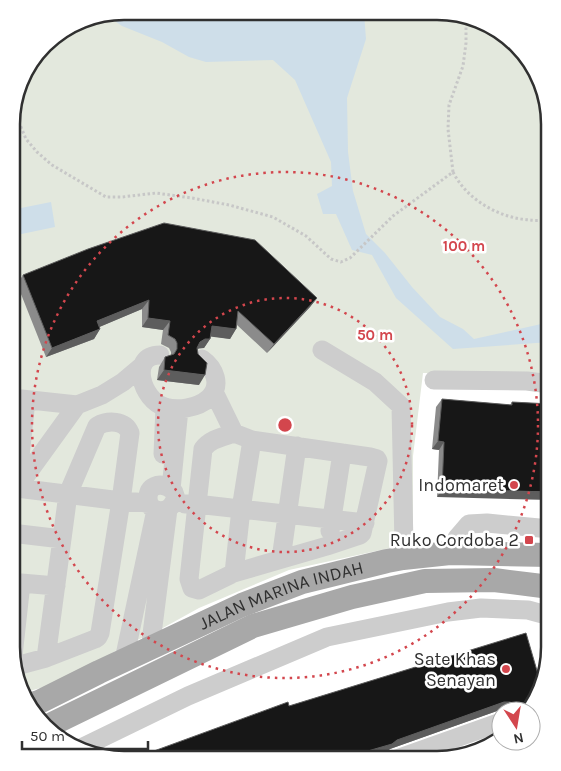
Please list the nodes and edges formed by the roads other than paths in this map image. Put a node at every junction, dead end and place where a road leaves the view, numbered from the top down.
1 (322, 350) dead end
2 (160, 355) dead end
3 (202, 359) edge
4 (142, 366) junction
5 (434, 380) dead end
6 (541, 383) edge
7 (214, 392) junction
8 (20, 399) edge
9 (77, 405) junction
10 (172, 408) junction
11 (234, 433) junction
12 (252, 440) junction
13 (297, 446) junction
14 (342, 453) junction
15 (20, 479) edge
16 (20, 488) edge
17 (68, 494) junction
18 (163, 500) junction
19 (121, 502) junction
20 (196, 504) junction
21 (241, 509) junction
22 (288, 514) junction
23 (332, 518) junction
24 (365, 523) junction
25 (541, 528) edge
26 (20, 534) edge
27 (62, 540) junction
28 (327, 546) junction
29 (450, 553) junction
30 (541, 555) edge
31 (403, 558) junction
32 (281, 559) junction
33 (234, 573) junction
34 (494, 580) junction
35 (56, 586) junction
36 (541, 586) edge
37 (20, 593) edge
38 (481, 608) junction
39 (541, 614) edge
40 (151, 648) junction
41 (46, 658) junction
42 (124, 660) junction
43 (22, 665) edge
44 (36, 702) edge
45 (53, 723) edge
46 (491, 726) edge
47 (88, 744) edge
48 (419, 751) edge

1 - 31 street
2 - 4 street
3 - 7 street
4 - 9 street
4 - 10 street
5 - 6 street
7 - 10 street
7 - 11 street
8 - 9 street
9 - 15 street
10 - 18 street
11 - 12 street
11 - 20 street
12 - 13 street
12 - 21 street
13 - 14 street
13 - 22 street
14 - 23 street
14 - 24 street
16 - 17 street
17 - 19 street
17 - 19 street
17 - 27 street
18 - 19 street
18 - 20 street
18 - 40 street
18 - 42 street
19 - 41 street
20 - 21 street
20 - 33 street
21 - 22 street
21 - 33 street
22 - 23 street
22 - 32 street
23 - 24 street
23 - 28 street
24 - 28 street
25 - 29 street
26 - 27 street
27 - 35 street
28 - 32 street
29 - 30 main road, JALAN MARINA INDAH
29 - 31 main road, JALAN MARINA INDAH
31 - 40 main road, JALAN MARINA INDAH
32 - 33 street
34 - 36 main road, JALAN MARINA INDAH
34 - 38 street
34 - 45 main road, JALAN MARINA INDAH
35 - 37 street
35 - 41 street
38 - 39 street
38 - 47 street
40 - 42 main road, JALAN MARINA INDAH
41 - 43 street
42 - 44 main road, JALAN MARINA INDAH
46 - 48 street

